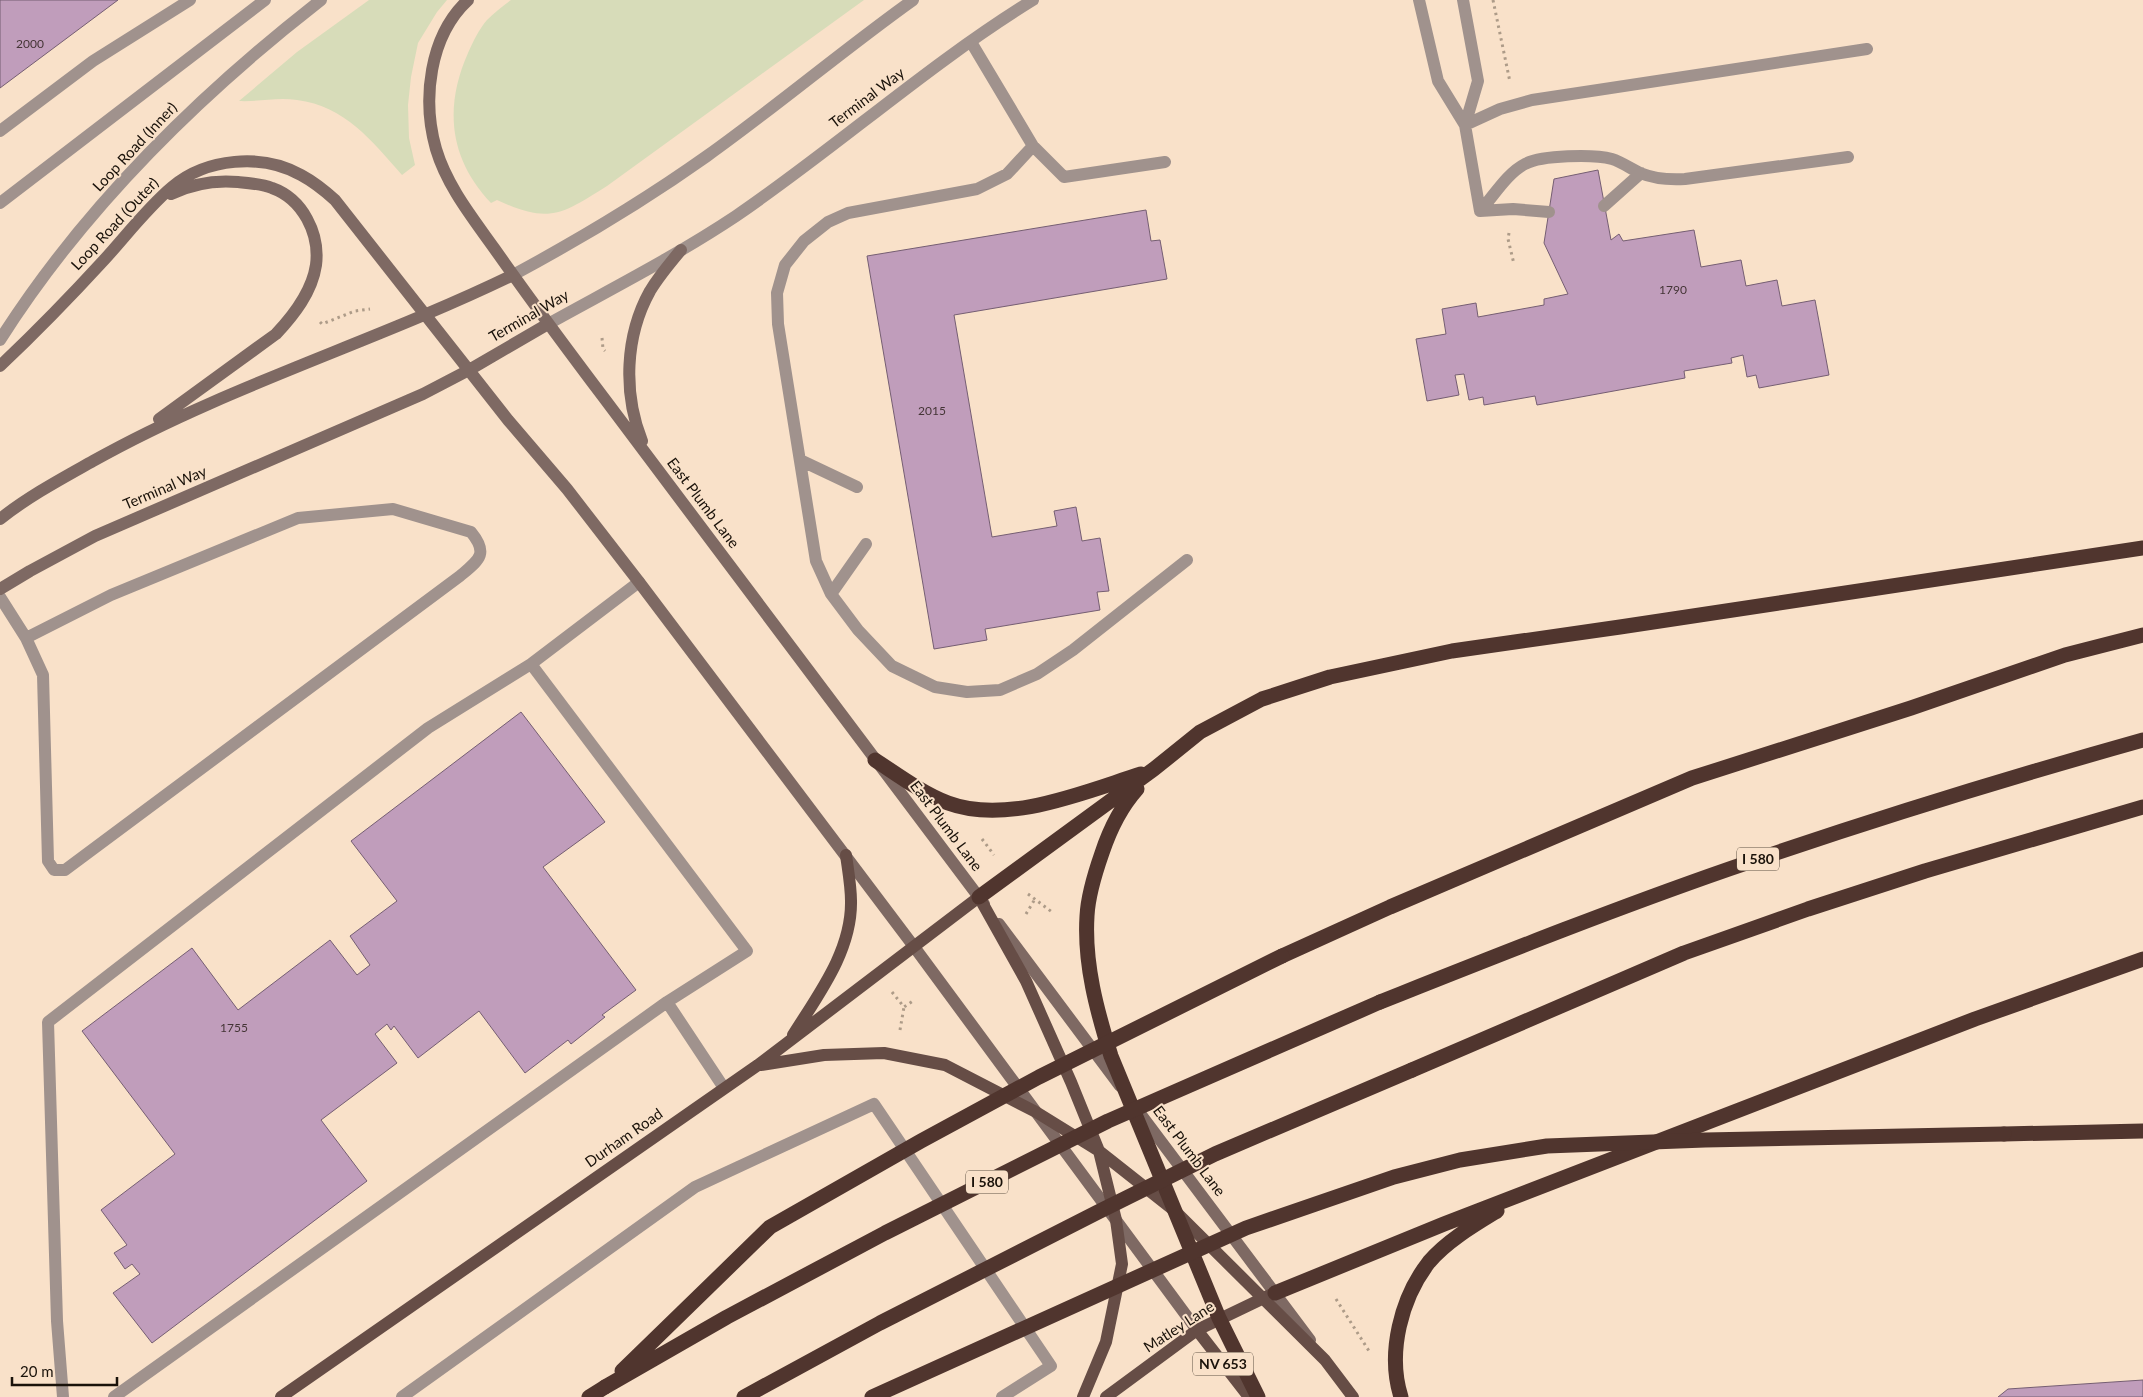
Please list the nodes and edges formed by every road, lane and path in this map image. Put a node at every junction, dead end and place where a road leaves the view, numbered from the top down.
1 (190, 0) edge
2 (265, 0) edge
3 (321, 0) edge
4 (468, 0) edge
5 (913, 0) edge
6 (1034, 0) edge
7 (1419, 0) edge
8 (1463, 0) edge
9 (971, 42) junction
10 (1867, 49) dead end
11 (1465, 125) junction
12 (0, 130) edge
13 (1033, 146) junction
14 (1848, 157) dead end
15 (1164, 162) dead end
16 (1641, 174) junction
17 (156, 202) junction
18 (0, 203) edge
19 (1604, 206) dead end
20 (1480, 211) junction
21 (1549, 212) dead end
22 (681, 250) junction
23 (513, 275) junction
24 (373, 309) dead end
25 (426, 315) junction
26 (320, 322) dead end
27 (548, 324) junction
28 (602, 338) dead end
29 (0, 340) edge
30 (603, 349) dead end
31 (0, 366) edge
32 (469, 370) junction
33 (125, 443) junction
34 (647, 455) junction
35 (800, 460) junction
36 (857, 487) dead end
37 (0, 518) edge
38 (866, 544) dead end
39 (2143, 548) edge
40 (1187, 560) dead end
41 (639, 582) junction
42 (0, 589) edge
43 (831, 594) junction
44 (0, 597) edge
45 (2143, 635) edge
46 (26, 638) junction
47 (530, 664) junction
48 (2143, 740) edge
49 (876, 760) junction
50 (1154, 770) junction
51 (2143, 807) edge
52 (982, 839) dead end
53 (846, 855) junction
54 (998, 860) dead end
55 (1021, 890) dead end
56 (979, 897) junction
57 (1035, 899) junction
58 (1052, 912) dead end
59 (1026, 914) dead end
60 (915, 948) junction
61 (2143, 959) edge
62 (892, 991) dead end
63 (912, 1000) dead end
64 (667, 1002) junction
65 (904, 1007) junction
66 (900, 1030) dead end
67 (790, 1041) junction
68 (758, 1065) junction
69 (724, 1088) junction
70 (1130, 1100) junction
71 (1036, 1112) junction
72 (2143, 1132) edge
73 (1099, 1151) junction
74 (1530, 1191) junction
75 (1175, 1210) junction
76 (1116, 1220) junction
77 (1269, 1295) junction
78 (1336, 1298) dead end
79 (1220, 1318) junction
80 (1197, 1330) junction
81 (1370, 1354) dead end
82 (605, 1387) junction
83 (63, 1397) edge
84 (114, 1397) edge
85 (281, 1397) edge
86 (402, 1397) edge
87 (589, 1397) edge
88 (744, 1397) edge
89 (872, 1397) edge
90 (1002, 1397) edge
91 (1083, 1397) edge
92 (1106, 1397) edge
93 (1250, 1397) edge
94 (1258, 1397) edge
95 (1353, 1397) edge
96 (1401, 1397) edge

1 - 12 street
2 - 18 street
3 - 29 street, Loop Road (Inner)
4 - 23 main road
5 - 23 street
6 - 9 street, Terminal Way
7 - 11 street
8 - 11 street
9 - 13 street
9 - 22 street, Terminal Way
10 - 11 street
11 - 20 street
13 - 15 street
13 - 35 street
14 - 16 street
16 - 19 street
16 - 20 street
17 - 25 main road, Loop Road (Outer)
17 - 31 main road, Loop Road (Outer)
17 - 33 main road
20 - 21 street
22 - 27 street, Terminal Way
22 - 34 main road
23 - 25 main road
23 - 27 main road, East Plumb Lane
24 - 26 path
25 - 32 main road, NV 653
25 - 33 main road
27 - 32 main road, Terminal Way
27 - 34 main road, East Plumb Lane
28 - 30 path
32 - 41 main road, NV 653
32 - 42 main road, Terminal Way
33 - 37 main road
34 - 49 main road, East Plumb Lane
35 - 36 street
35 - 43 street
38 - 43 street
39 - 50 highway
40 - 43 street
41 - 47 street
41 - 53 main road, NV 653
44 - 46 street
45 - 82 highway, bridge
46 - 46 street
47 - 64 street
47 - 83 street
48 - 82 highway, I 580, bridge
49 - 50 highway
49 - 56 main road, East Plumb Lane
50 - 56 highway
50 - 70 highway
51 - 88 highway, bridge
52 - 54 path
53 - 60 main road, NV 653
53 - 67 main road
55 - 57 path
56 - 60 main road, Durham Road
56 - 70 main road, East Plumb Lane
56 - 73 main road
57 - 58 path
57 - 59 path
60 - 67 main road, Durham Road
60 - 71 main road, NV 653
61 - 74 highway
62 - 65 path
63 - 65 path
64 - 69 street
64 - 84 street
65 - 66 path
67 - 68 main road, Durham Road
68 - 69 main road, Durham Road
68 - 71 main road
69 - 85 main road, Durham Road
70 - 75 highway
70 - 77 main road, East Plumb Lane
71 - 73 main road
71 - 76 main road, NV 653
72 - 89 highway, bridge
73 - 75 main road
73 - 76 main road
74 - 77 highway
74 - 96 highway
75 - 77 main road
75 - 79 highway
76 - 80 main road, NV 653
76 - 91 main road
77 - 79 main road, Matley Lane
77 - 95 main road, East Plumb Lane
78 - 81 path
79 - 80 main road, Matley Lane
79 - 94 highway
80 - 92 main road, Matley Lane
80 - 93 main road, NV 653
82 - 87 highway, I 580
86 - 90 street

